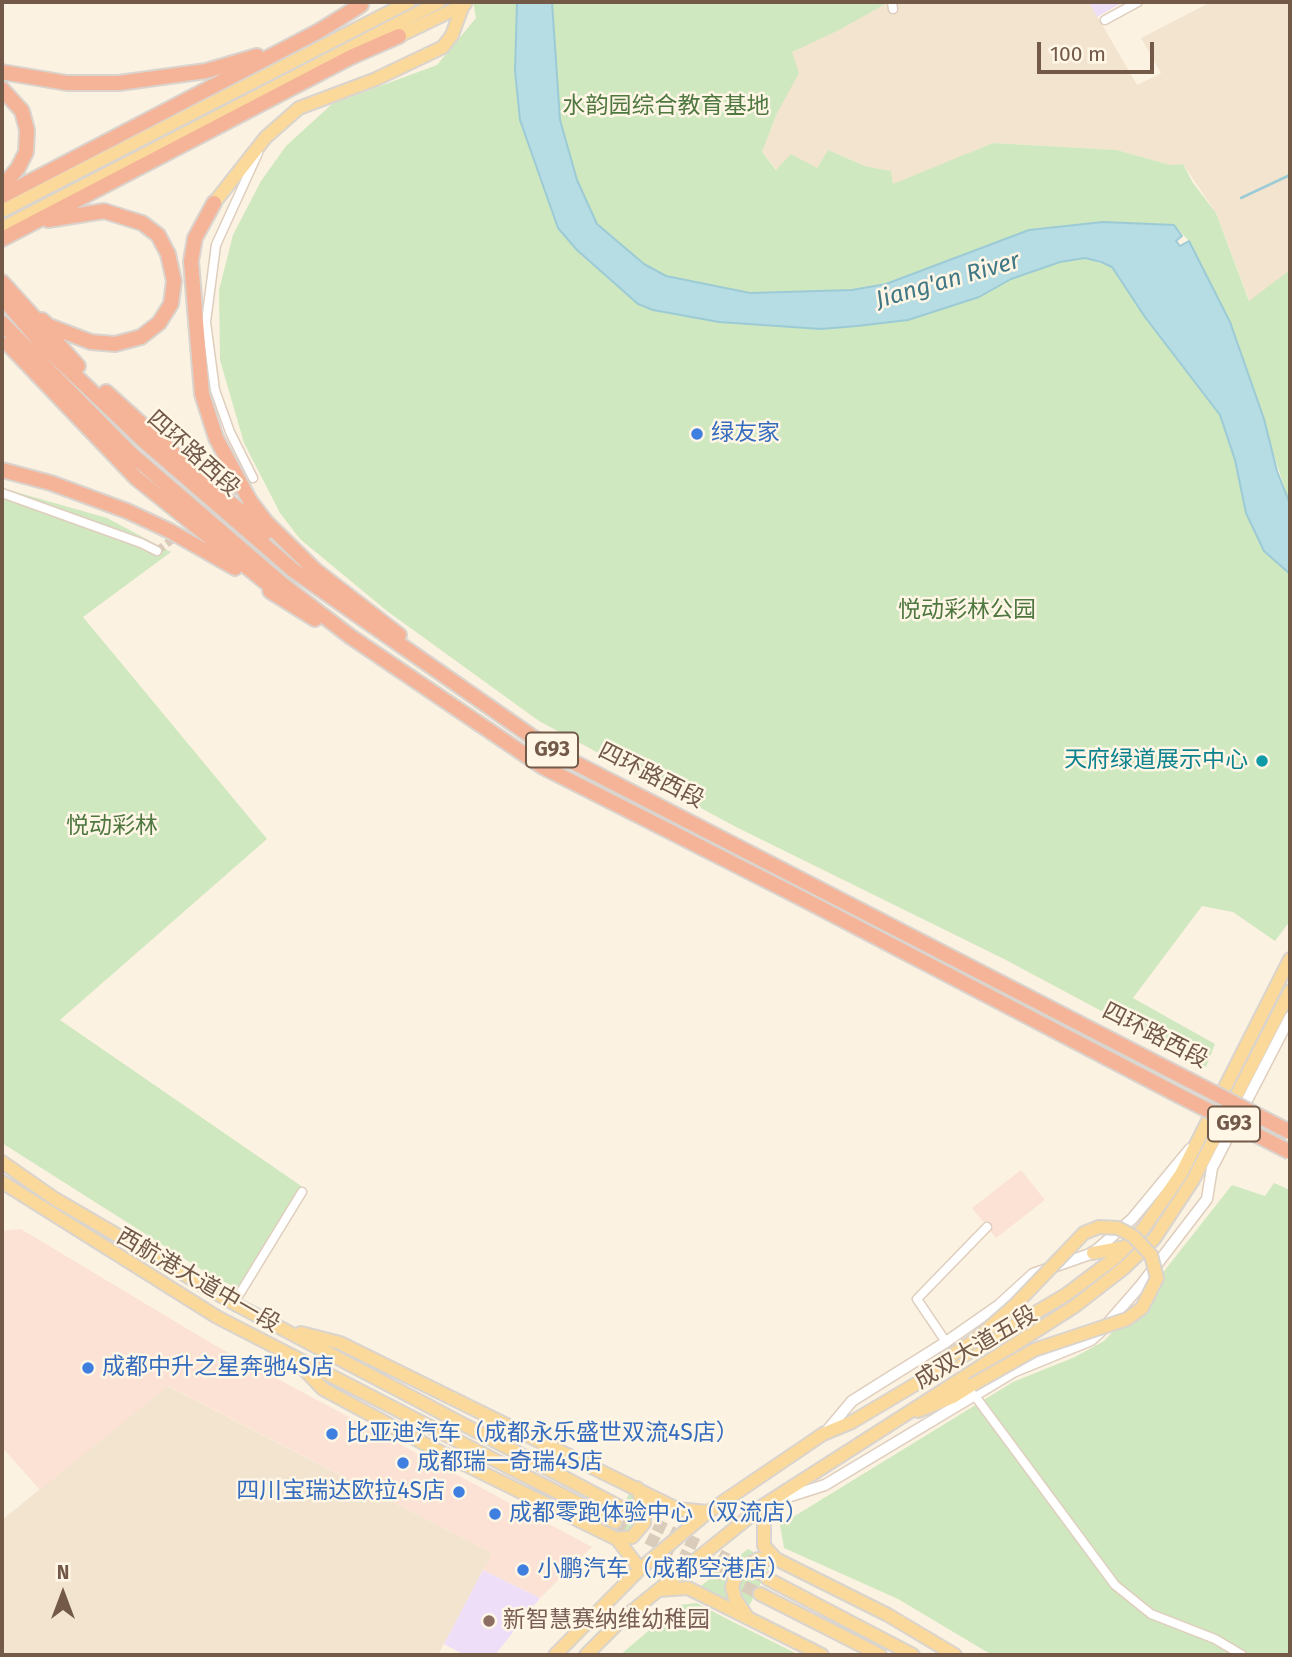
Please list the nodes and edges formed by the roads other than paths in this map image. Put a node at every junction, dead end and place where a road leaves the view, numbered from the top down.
1 (409, 2) edge
2 (439, 2) edge
3 (1138, 2) edge
4 (364, 3) edge
5 (466, 3) edge
6 (1105, 20) dead end
7 (320, 30) junction
8 (399, 36) joint
9 (2, 72) edge
10 (2, 89) edge
11 (266, 137) junction
12 (2, 187) edge
13 (2, 196) edge
14 (214, 203) joint
15 (2, 211) edge
16 (36, 221) junction
17 (2, 228) edge
18 (2, 239) edge
19 (2, 282) edge
20 (2, 297) edge
21 (17, 299) junction
22 (2, 324) edge
23 (2, 338) edge
24 (2, 470) edge
25 (253, 478) dead end
26 (2, 493) edge
27 (157, 551) dead end
28 (315, 570) junction
29 (302, 611) junction
30 (351, 637) junction
31 (442, 673) junction
32 (1290, 959) edge
33 (1290, 991) edge
34 (1290, 1017) edge
35 (1290, 1132) edge
36 (1199, 1138) junction
37 (1290, 1152) edge
38 (2, 1162) edge
39 (2, 1182) edge
40 (302, 1192) dead end
41 (987, 1227) dead end
42 (1125, 1247) junction
43 (1093, 1252) junction
44 (234, 1303) junction
45 (283, 1329) junction
46 (946, 1342) junction
47 (286, 1352) junction
48 (973, 1390) junction
49 (852, 1422) junction
50 (892, 1422) junction
51 (824, 1434) junction
52 (636, 1489) junction
53 (764, 1505) junction
54 (622, 1508) tunnel mouth
55 (708, 1512) junction
56 (615, 1522) tunnel mouth
57 (617, 1539) junction
58 (776, 1559) junction
59 (640, 1569) junction
60 (768, 1579) tunnel mouth
61 (658, 1590) junction
62 (760, 1594) tunnel mouth
63 (748, 1618) junction
64 (555, 1655) edge
65 (586, 1655) edge
66 (822, 1655) edge
67 (880, 1655) edge
68 (913, 1655) edge
69 (955, 1655) edge
70 (1242, 1655) edge

1 - 15 main road
2 - 17 main road
3 - 6 street
4 - 7 highway
5 - 8 main road
5 - 11 main road
7 - 9 highway
7 - 13 highway
8 - 16 highway
10 - 12 highway
11 - 14 main road
11 - 25 street
14 - 28 highway
16 - 18 highway
16 - 21 highway
19 - 21 highway
20 - 31 highway, 四环路西段 / G93
21 - 28 highway
22 - 30 highway, 四环路西段 / G93
23 - 29 highway
24 - 29 highway
26 - 27 street
28 - 31 highway
29 - 30 highway
30 - 37 highway, 四环路西段 / G93, bridge
31 - 35 highway, 四环路西段 / G93, bridge
32 - 36 main road, 成双大道五段
33 - 50 main road, 成双大道五段
34 - 48 street
36 - 42 main road, 成双大道五段
36 - 43 street
38 - 44 main road, 西航港大道中一段
39 - 47 main road, 西航港大道中一段
40 - 44 street
41 - 46 street
42 - 43 main road
42 - 49 main road, 成双大道五段
43 - 46 street
44 - 45 main road, 西航港大道中一段
45 - 52 main road
45 - 54 main road, 西航港大道中一段
46 - 51 street
47 - 56 main road, 西航港大道中一段
47 - 57 main road
48 - 49 main road, bridge
48 - 50 main road
48 - 53 street
48 - 70 street
49 - 51 main road, 成双大道五段
50 - 53 main road, 成双大道五段
51 - 55 main road, 成双大道五段
52 - 55 main road
52 - 57 main road
53 - 58 main road
53 - 61 main road, 成双大道五段
55 - 59 main road, 成双大道五段
57 - 59 main road
58 - 63 main road
58 - 69 main road
59 - 64 main road, 成双大道五段
60 - 68 main road
61 - 63 main road
61 - 65 main road, 成双大道五段
62 - 67 main road
63 - 66 main road

